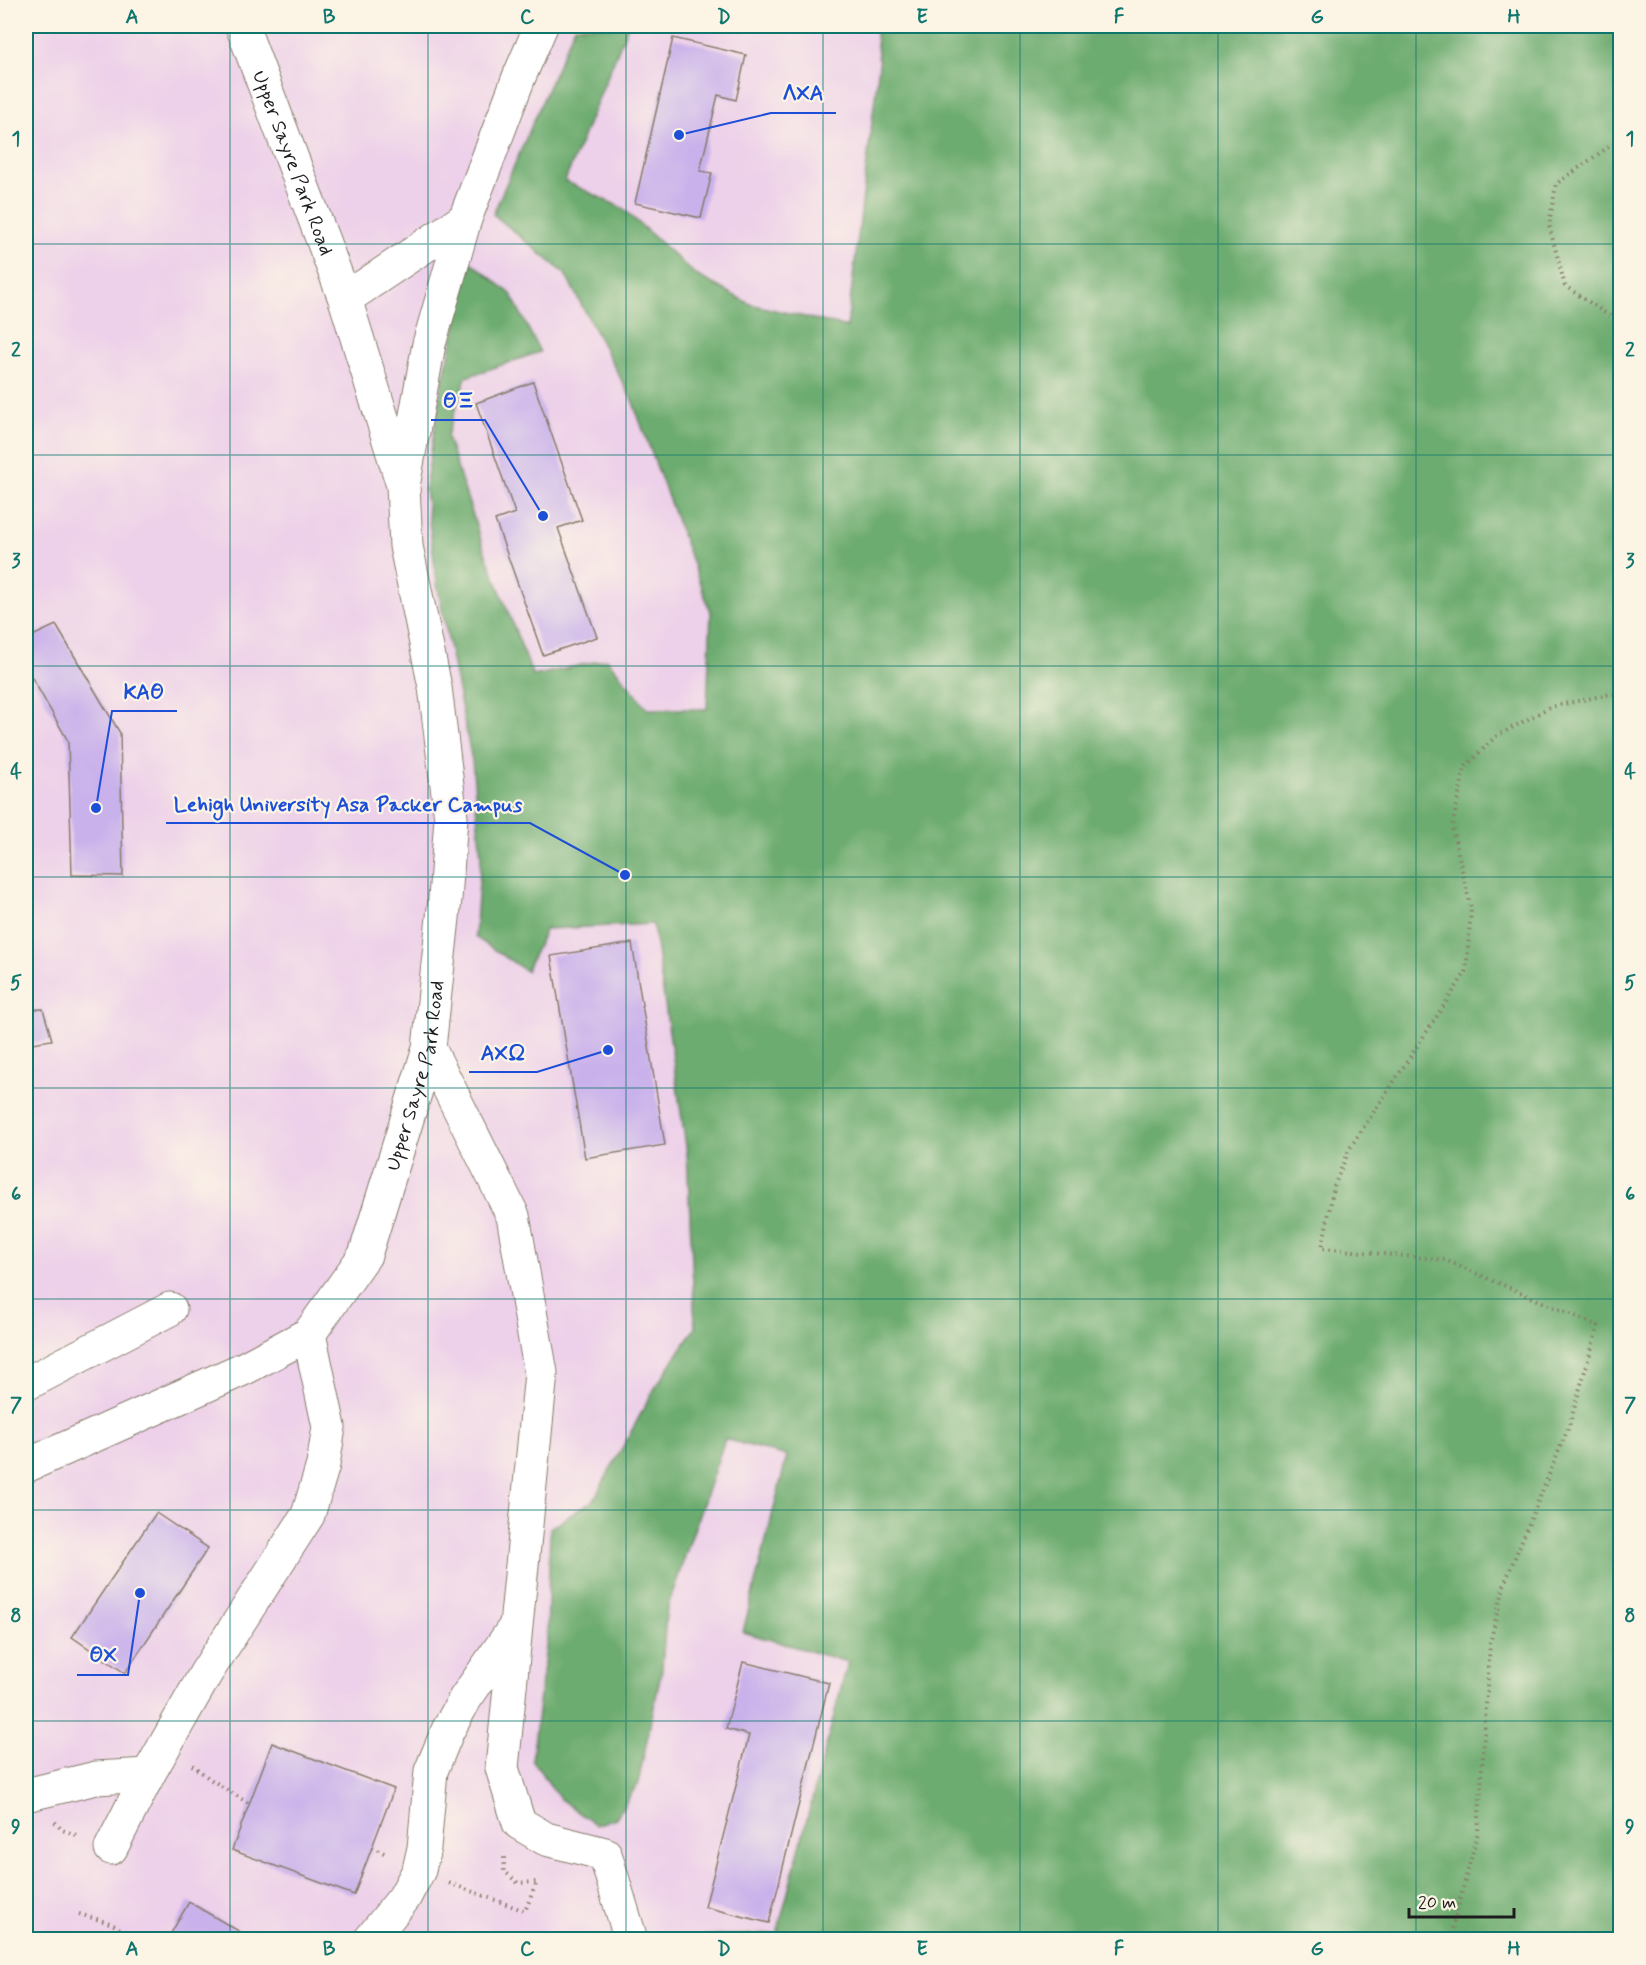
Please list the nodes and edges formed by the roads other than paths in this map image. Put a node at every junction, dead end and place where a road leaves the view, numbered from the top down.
1 (242, 26) edge
2 (541, 26) edge
3 (465, 219) junction
4 (345, 299) junction
5 (403, 486) junction
6 (429, 1048) junction
7 (170, 1309) dead end
8 (309, 1334) junction
9 (26, 1384) edge
10 (26, 1466) edge
11 (516, 1625) junction
12 (148, 1775) junction
13 (26, 1794) edge
14 (111, 1848) road end
15 (369, 1940) edge
16 (631, 1940) edge

1 - 4 street, Upper Sayre Park Road
2 - 3 street, Upper Sayre Park Road
3 - 4 street
3 - 5 street, Upper Sayre Park Road
4 - 5 street, Upper Sayre Park Road
5 - 6 street, Upper Sayre Park Road
6 - 8 street, Upper Sayre Park Road
6 - 11 street
7 - 9 street
8 - 10 street, Upper Sayre Park Road
8 - 12 street
11 - 15 street
11 - 16 street
12 - 13 street
12 - 14 street

